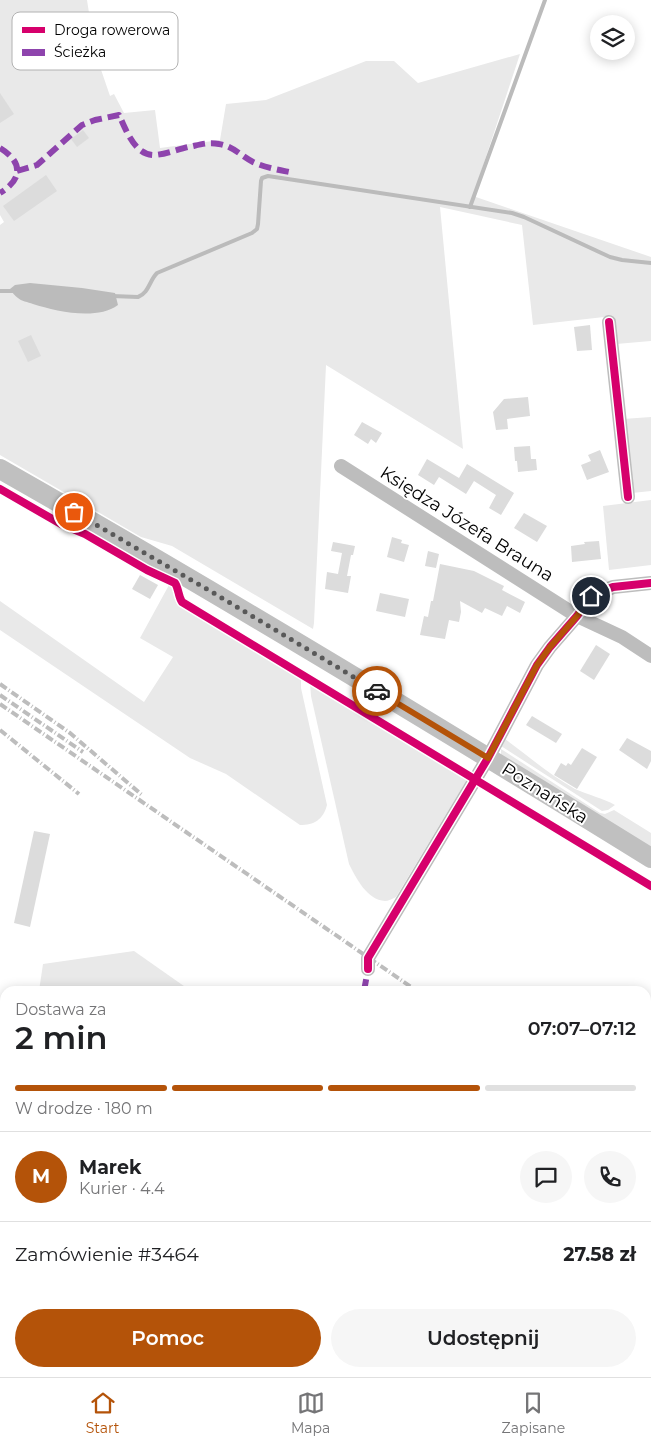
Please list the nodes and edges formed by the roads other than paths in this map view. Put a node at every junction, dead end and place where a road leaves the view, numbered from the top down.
1 (609, 322) dead end
2 (341, 466) dead end
3 (0, 469) edge
4 (628, 497) dead end
5 (651, 583) edge
6 (577, 616) junction
7 (651, 656) edge
8 (488, 758) junction
9 (651, 858) edge
10 (368, 963) dead end

1 - 4 street
2 - 6 street, Księdza Józefa Brauna
3 - 8 main road, Poznańska
5 - 6 street
6 - 7 street, Księdza Józefa Brauna
6 - 8 street
8 - 9 main road, Poznańska
8 - 10 street

